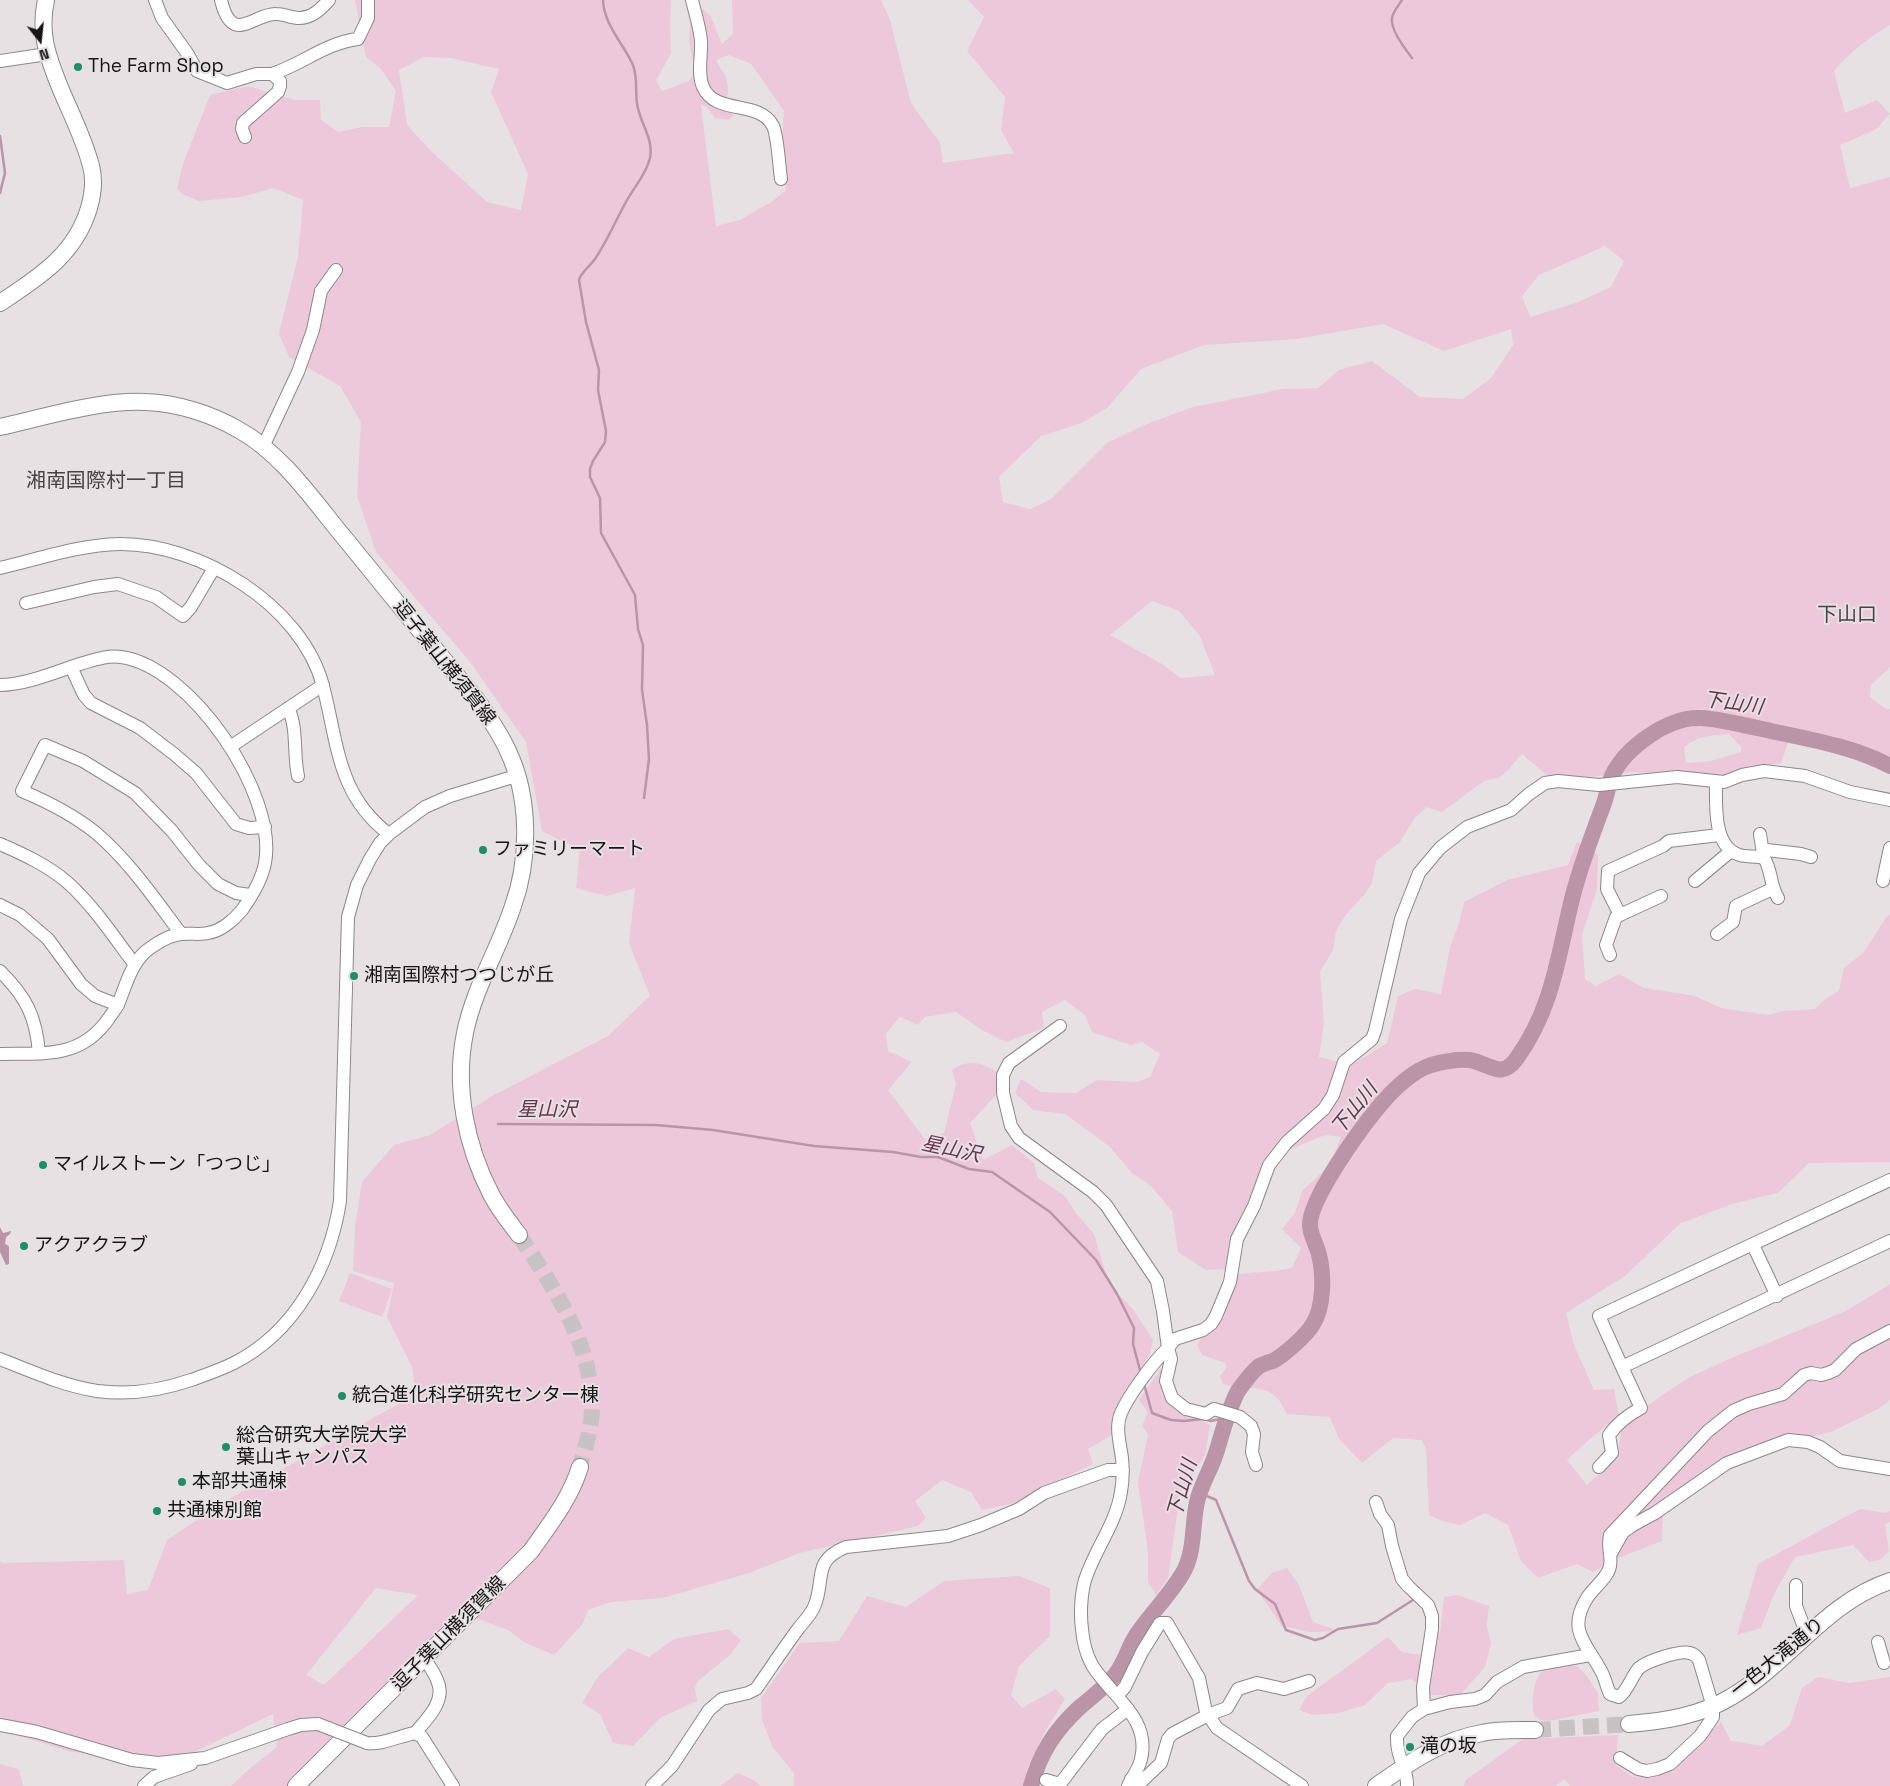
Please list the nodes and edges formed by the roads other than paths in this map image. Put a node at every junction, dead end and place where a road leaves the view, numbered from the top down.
1 (46, 0) edge
2 (156, 0) edge
3 (221, 0) edge
4 (329, 0) edge
5 (368, 0) edge
6 (692, 0) edge
7 (47, 54) junction
8 (0, 61) edge
9 (272, 74) junction
10 (245, 137) dead end
11 (780, 179) dead end
12 (336, 270) dead end
13 (0, 302) edge
14 (0, 428) edge
15 (263, 447) junction
16 (0, 568) edge
17 (214, 568) junction
18 (26, 603) dead end
19 (71, 667) junction
20 (323, 684) junction
21 (0, 685) edge
22 (288, 708) junction
23 (230, 747) junction
24 (298, 776) dead end
25 (516, 776) junction
26 (1716, 782) junction
27 (1890, 800) edge
28 (265, 827) junction
29 (389, 834) junction
30 (1760, 834) dead end
31 (1719, 835) junction
32 (0, 844) edge
33 (1890, 848) edge
34 (1731, 851) junction
35 (1762, 856) junction
36 (1811, 857) dead end
37 (1695, 881) dead end
38 (1884, 883) edge
39 (250, 895) junction
40 (1661, 896) dead end
41 (0, 905) edge
42 (1620, 915) junction
43 (181, 934) junction
44 (1717, 934) dead end
45 (1610, 955) dead end
46 (134, 965) junction
47 (0, 971) edge
48 (118, 1005) junction
49 (1060, 1026) dead end
50 (39, 1052) junction
51 (0, 1054) edge
52 (1890, 1180) edge
53 (519, 1235) tunnel mouth
54 (1890, 1241) edge
55 (1753, 1245) junction
56 (1777, 1296) junction
57 (1890, 1331) edge
58 (1165, 1351) junction
59 (0, 1359) edge
60 (1622, 1367) junction
61 (1256, 1465) dead end
62 (1599, 1466) dead end
63 (580, 1467) tunnel mouth
64 (1890, 1469) edge
65 (1123, 1470) junction
66 (1376, 1502) dead end
67 (1610, 1557) junction
68 (1890, 1581) edge
69 (1796, 1586) dead end
70 (1807, 1635) junction
71 (1879, 1642) edge
72 (1590, 1655) junction
73 (425, 1659) junction
74 (1884, 1662) dead end
75 (1309, 1681) dead end
76 (1116, 1694) junction
77 (1713, 1707) junction
78 (1128, 1709) junction
79 (1424, 1709) junction
80 (1208, 1715) junction
81 (1629, 1724) tunnel mouth
82 (0, 1725) edge
83 (1535, 1730) tunnel mouth
84 (415, 1732) junction
85 (205, 1758) junction
86 (1620, 1758) dead end
87 (1405, 1766) junction
88 (1046, 1780) dead end
89 (1129, 1783) edge
90 (144, 1786) edge
91 (296, 1786) edge
92 (453, 1786) edge
93 (652, 1786) edge
94 (1302, 1786) edge
95 (1376, 1786) edge
96 (1407, 1786) edge

1 - 7 main road
2 - 9 street
3 - 4 street
5 - 9 street
6 - 11 street
7 - 8 street
7 - 13 main road
9 - 10 street
12 - 15 street
14 - 15 main road, 逗子葉山横須賀線
15 - 25 main road, 逗子葉山横須賀線
16 - 17 street
17 - 18 street
17 - 20 street
19 - 21 street
19 - 23 street
19 - 28 street
20 - 22 street
20 - 29 street
22 - 23 street
22 - 24 street
23 - 28 street
25 - 29 street
25 - 53 main road, 逗子葉山横須賀線
26 - 27 street
26 - 31 street
26 - 58 street
28 - 39 street
29 - 59 street
30 - 35 street
31 - 34 street
31 - 42 street
32 - 46 street
33 - 38 street
34 - 35 street
34 - 37 street
35 - 36 street
35 - 44 street
39 - 43 street
39 - 43 street
40 - 42 street
41 - 48 street
42 - 45 street
43 - 46 street
46 - 48 street
47 - 50 street
48 - 50 street
49 - 58 street
50 - 51 street
52 - 55 street
54 - 56 street
55 - 56 street
55 - 60 street
56 - 60 street
57 - 67 street
58 - 61 street
58 - 65 street
60 - 62 street
63 - 73 main road, 逗子葉山横須賀線
64 - 67 street
65 - 76 street
65 - 93 street
66 - 79 street
67 - 72 street
68 - 70 main road, 一色大滝通り
69 - 70 street
70 - 77 main road, 一色大滝通り
71 - 74 street
72 - 77 street
72 - 79 street
73 - 84 street
73 - 91 main road, 逗子葉山横須賀線
75 - 80 street
76 - 78 street
76 - 80 street
77 - 81 main road, 一色大滝通り
77 - 86 street
78 - 88 street
78 - 89 street
79 - 87 street
80 - 89 street
80 - 94 street
82 - 85 street
83 - 87 main road
84 - 85 street, bridge
84 - 92 street
85 - 90 street
87 - 95 main road
87 - 96 street

